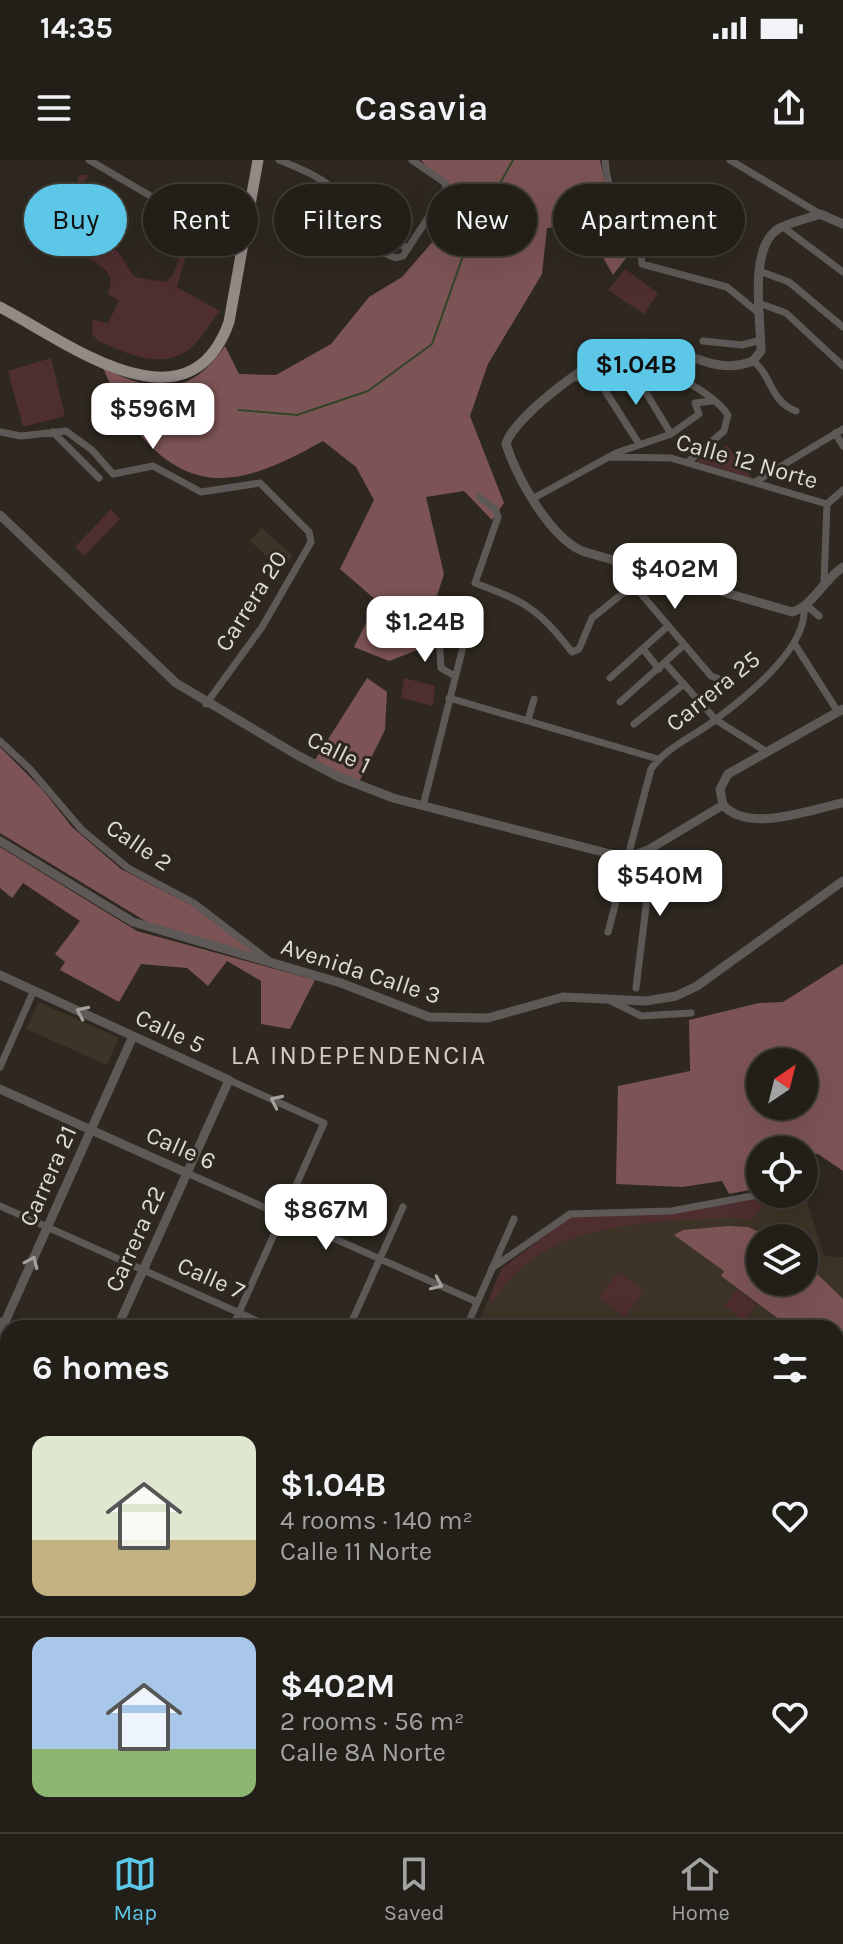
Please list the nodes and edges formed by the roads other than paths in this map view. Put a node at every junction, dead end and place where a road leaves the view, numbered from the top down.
1 (89, 160) edge
2 (258, 160) edge
3 (279, 160) edge
4 (412, 160) edge
5 (605, 160) edge
6 (730, 160) edge
7 (254, 184) edge
8 (325, 184) edge
9 (608, 184) edge
10 (143, 192) edge
11 (820, 214) junction
12 (843, 224) edge
13 (783, 227) junction
14 (411, 244) edge
15 (238, 256) edge
16 (242, 256) edge
17 (641, 256) edge
18 (241, 260) junction
19 (759, 271) junction
20 (843, 272) edge
21 (759, 303) junction
22 (0, 307) edge
23 (760, 314) junction
24 (841, 321) edge
25 (761, 340) junction
26 (703, 341) dead end
27 (755, 359) junction
28 (628, 363) junction
29 (843, 366) edge
30 (575, 378) junction
31 (597, 378) junction
32 (712, 401) junction
33 (796, 411) dead end
34 (839, 431) edge
35 (0, 432) edge
36 (53, 432) junction
37 (671, 434) junction
38 (639, 444) junction
39 (843, 446) edge
40 (608, 457) junction
41 (688, 462) junction
42 (99, 478) dead end
43 (755, 482) junction
44 (843, 490) edge
45 (479, 497) dead end
46 (534, 498) junction
47 (827, 504) junction
48 (0, 515) edge
49 (614, 562) junction
50 (843, 567) edge
51 (824, 582) junction
52 (632, 586) junction
53 (474, 603) dead end
54 (805, 606) junction
55 (819, 616) dead end
56 (434, 623) dead end
57 (668, 626) junction
58 (794, 643) junction
59 (684, 645) junction
60 (643, 649) junction
61 (662, 666) junction
62 (453, 675) junction
63 (610, 678) dead end
64 (719, 679) dead end
65 (684, 684) junction
66 (449, 698) junction
67 (534, 699) dead end
68 (620, 702) dead end
69 (206, 704) junction
70 (840, 710) edge
71 (528, 720) junction
72 (716, 720) junction
73 (634, 724) dead end
74 (0, 741) edge
75 (767, 752) junction
76 (658, 759) junction
77 (843, 803) edge
78 (723, 805) junction
79 (423, 806) junction
80 (0, 841) edge
81 (648, 850) junction
82 (626, 858) junction
83 (843, 881) edge
84 (608, 932) dead end
85 (272, 963) junction
86 (0, 975) edge
87 (636, 988) dead end
88 (34, 990) junction
89 (611, 1001) junction
90 (691, 1013) dead end
91 (133, 1036) junction
92 (0, 1067) edge
93 (229, 1080) junction
94 (0, 1089) edge
95 (91, 1130) junction
96 (187, 1173) junction
97 (746, 1197) edge
98 (0, 1206) edge
99 (403, 1207) dead end
100 (283, 1215) junction
101 (514, 1219) dead end
102 (47, 1227) junction
103 (380, 1259) junction
104 (492, 1268) junction
105 (143, 1270) junction
106 (477, 1302) junction
107 (239, 1313) junction
108 (4, 1320) edge
109 (121, 1320) edge
110 (236, 1320) edge
111 (255, 1320) edge
112 (353, 1320) edge
113 (469, 1320) edge

1 - 10 street
2 - 7 main road
3 - 8 street
4 - 14 street
5 - 9 street
6 - 11 street
11 - 12 street
11 - 13 street
13 - 19 street
13 - 20 street
15 - 18 street
16 - 18 main road
17 - 23 street
18 - 22 main road
19 - 21 street
19 - 24 street
21 - 23 street
21 - 29 street
23 - 25 street
25 - 26 street
25 - 27 street
27 - 30 street
27 - 33 street
28 - 31 street
28 - 32 street
28 - 37 street
30 - 31 street
30 - 46 street
31 - 38 street
32 - 37 street
32 - 41 street
34 - 39 street
34 - 43 street
35 - 36 street
36 - 42 street
36 - 69 street, Carrera 20
37 - 38 street
38 - 40 street
40 - 41 street, Calle 12 Norte
40 - 46 street
41 - 43 street, Calle 12 Norte
43 - 47 street, Calle 12 Norte
44 - 47 street
45 - 52 street
46 - 49 street
47 - 51 street
48 - 69 street, Calle 1
49 - 52 street
49 - 54 street
50 - 51 street
51 - 54 street
52 - 57 street
53 - 62 street
54 - 55 street
54 - 58 street, Carrera 25
56 - 62 street
57 - 59 street
57 - 60 street
58 - 70 street
58 - 72 street, Carrera 25
59 - 61 street
59 - 64 street
60 - 61 street
60 - 63 street
61 - 65 street
61 - 68 street
62 - 66 street
65 - 72 street
65 - 73 street
66 - 71 street
66 - 79 street
67 - 71 street
69 - 79 street, Calle 1
70 - 75 street
71 - 76 street
72 - 75 street
72 - 76 street, Carrera 25
74 - 85 street, Calle 2
75 - 78 street
76 - 82 street
77 - 78 street
78 - 81 street
79 - 82 street, Calle 1
80 - 85 street, Avenida Calle 3
81 - 82 street
81 - 87 street
82 - 84 street
83 - 89 street, Avenida Calle 3
85 - 89 street, Avenida Calle 3
86 - 88 street, Calle 5
91 -> 88 street, Calle 5
88 - 92 street
89 - 90 street
91 - 93 street, Calle 5
91 - 95 street, Carrera 21
93 - 96 street, Carrera 22
100 -> 93 street, Calle 5
94 - 95 street, Calle 6
95 - 96 street, Calle 6
95 - 102 street, Carrera 21
96 - 100 street, Calle 6
96 - 105 street, Carrera 22
97 - 104 street
98 - 102 street, Calle 7
99 - 103 street
100 - 103 street, Calle 6
100 - 107 street
101 - 104 street
102 - 105 street, Calle 7
108 -> 102 street, Carrera 21
103 -> 106 street, Calle 6
103 - 112 street
104 - 106 street
105 - 107 street, Calle 7
105 - 109 street, Carrera 22
106 - 113 street
107 - 110 street
107 - 111 street, Calle 7

